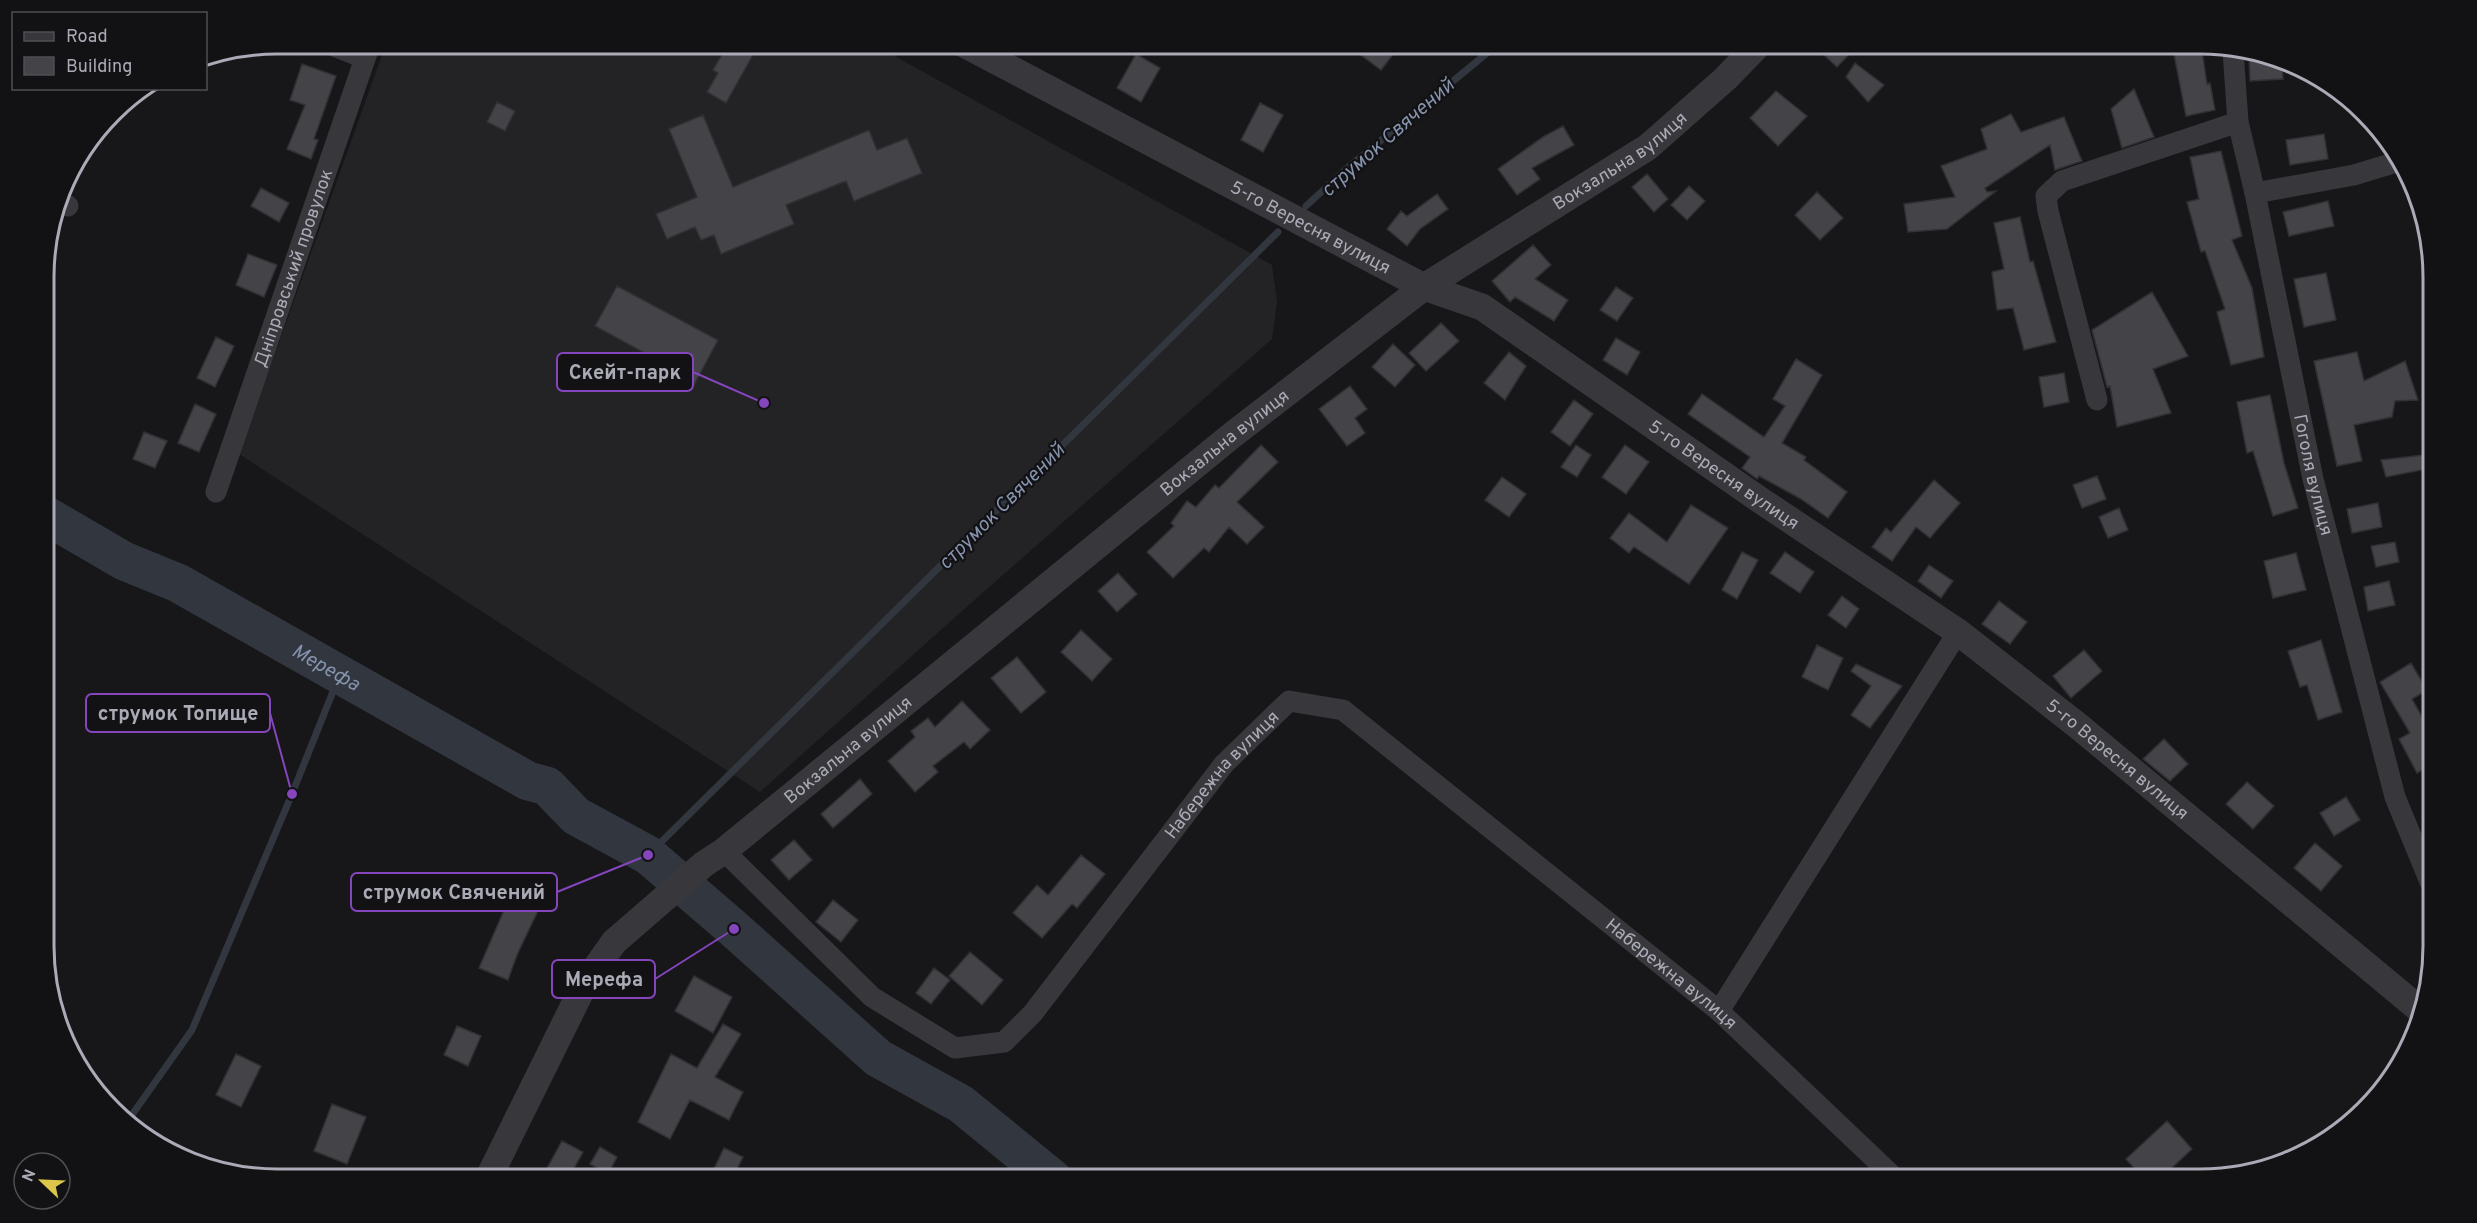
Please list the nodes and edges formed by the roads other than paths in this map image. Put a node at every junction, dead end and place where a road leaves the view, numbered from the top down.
1 (366, 54) edge
2 (983, 54) edge
3 (1750, 54) edge
4 (2233, 57) edge
5 (2238, 122) junction
6 (2392, 164) edge
7 (2255, 193) junction
8 (1424, 287) junction
9 (2097, 400) dead end
10 (216, 492) dead end
11 (1958, 632) junction
12 (714, 857) junction
13 (2423, 865) edge
14 (2415, 1005) edge
15 (1719, 1011) junction
16 (498, 1169) edge
17 (1885, 1169) edge

1 - 10 street, Дніпровський провулок
2 - 8 street, 5-го Вересня вулиця
3 - 8 street, Вокзальна вулиця
4 - 5 street, Гоголя вулиця
5 - 7 street, Гоголя вулиця
5 - 9 street
6 - 7 street
7 - 13 street, Гоголя вулиця
8 - 11 street, 5-го Вересня вулиця
8 - 12 street, Вокзальна вулиця
11 - 14 street, 5-го Вересня вулиця
11 - 15 street
12 - 15 street, Набережна вулиця
12 - 16 street, Вокзальна вулиця
15 - 17 street, Набережна вулиця

